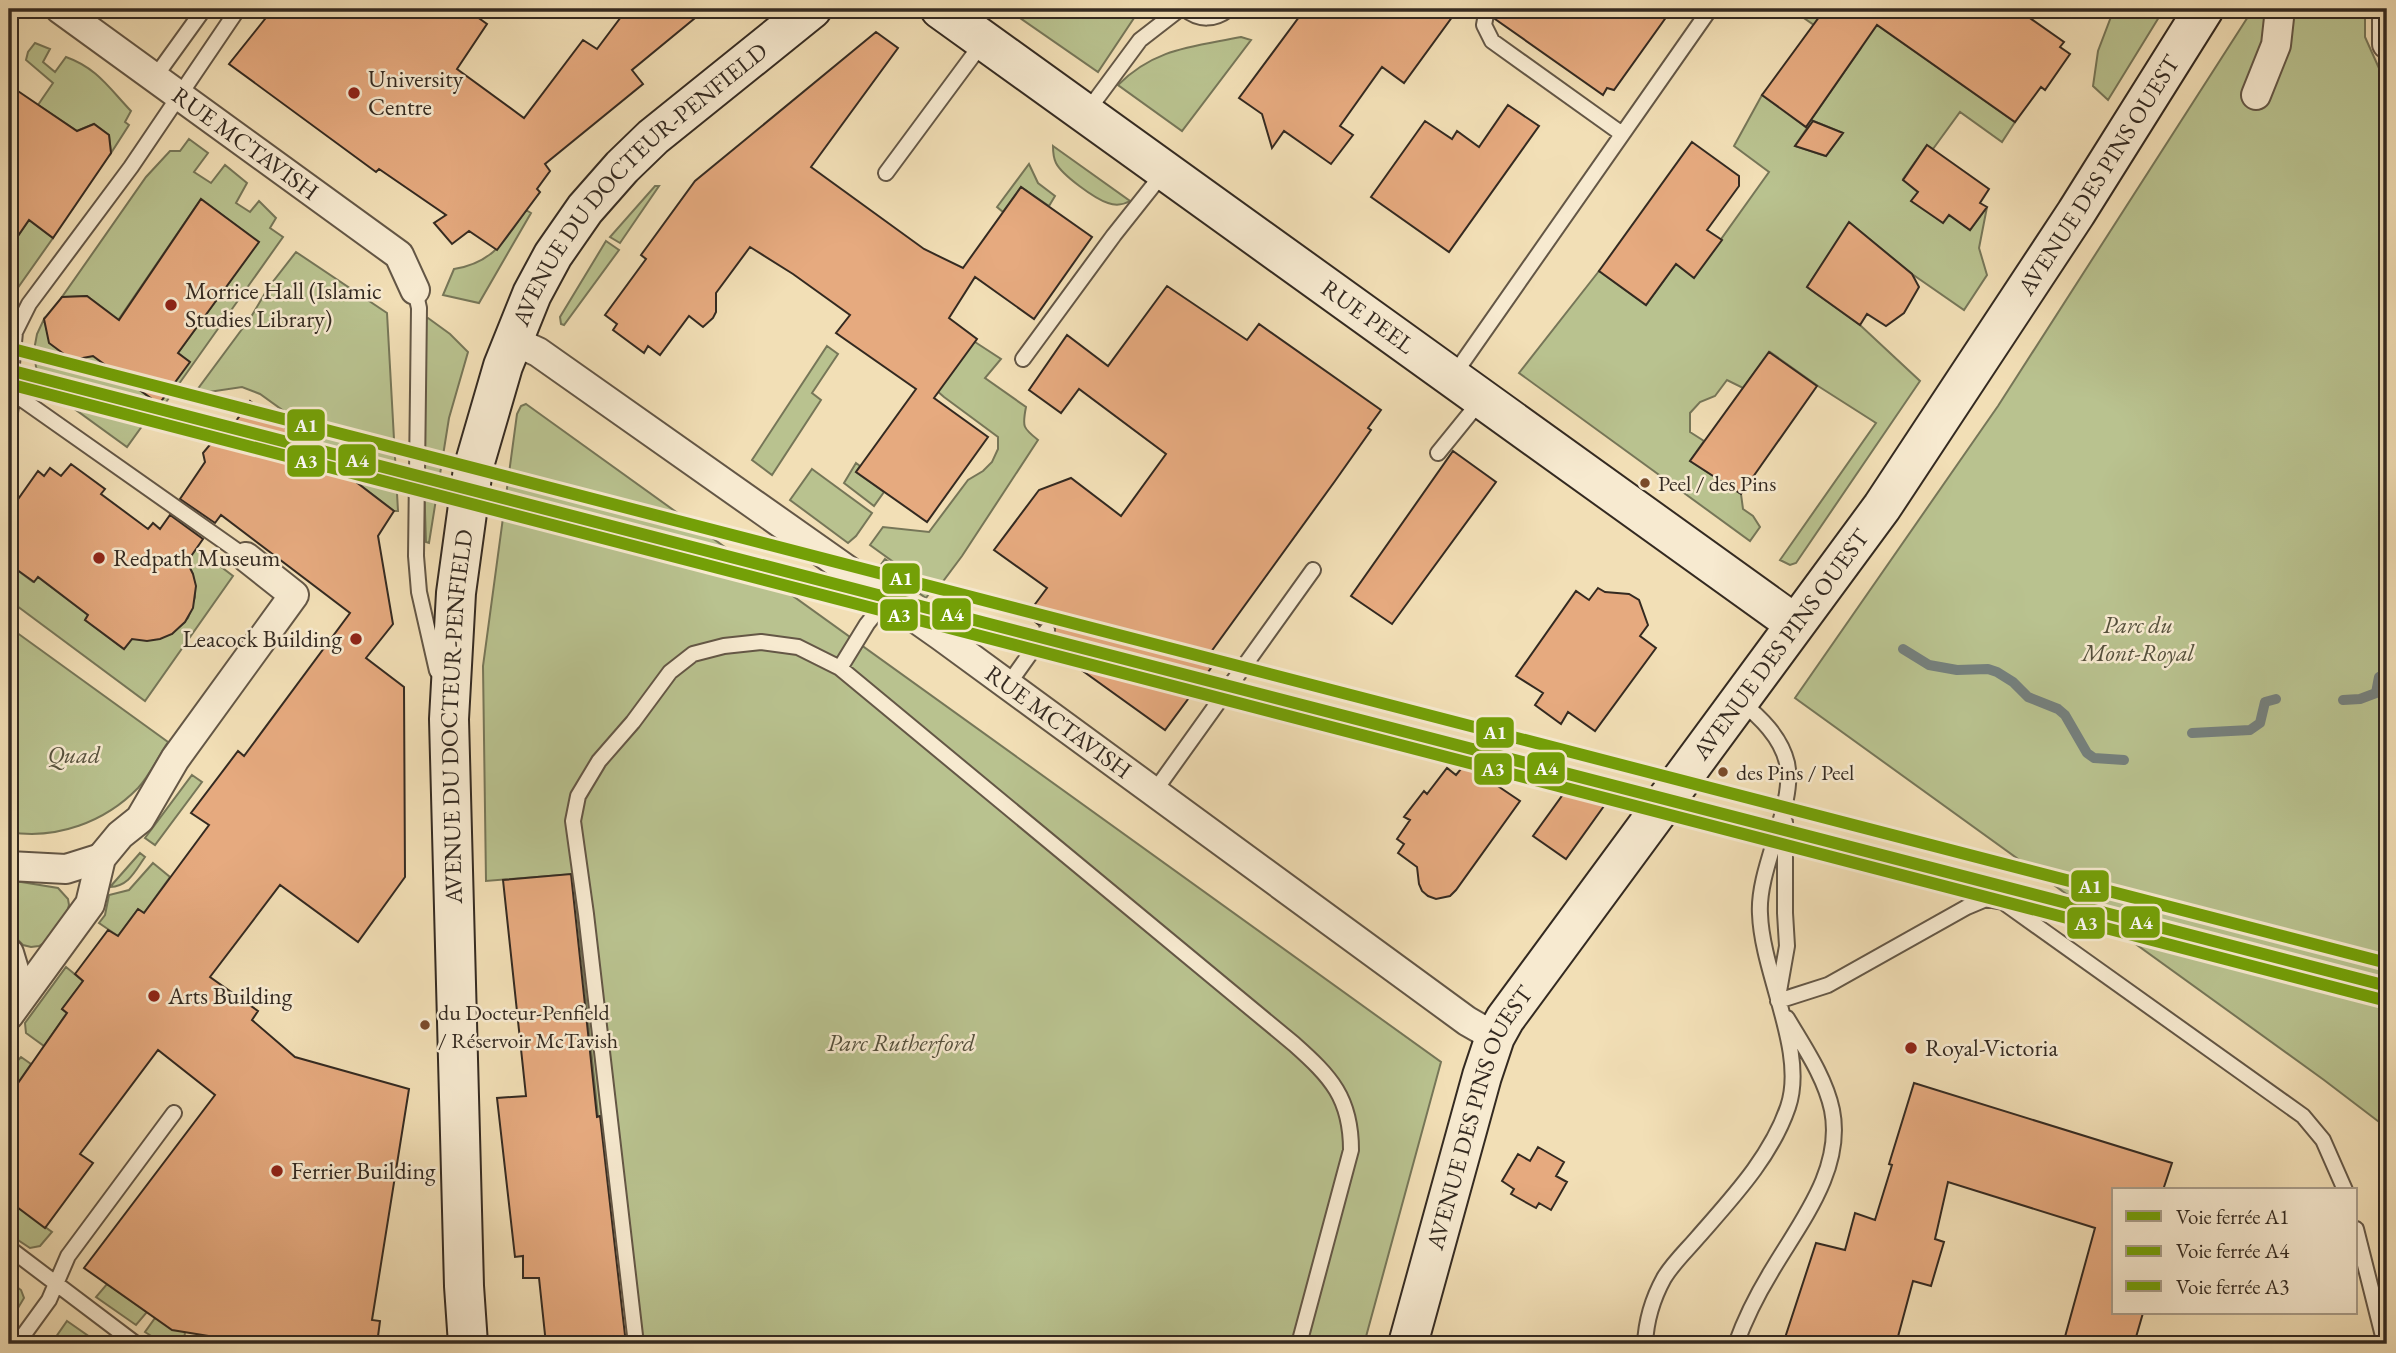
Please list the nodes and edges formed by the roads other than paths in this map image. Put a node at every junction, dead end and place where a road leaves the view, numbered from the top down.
1 (60, 9) edge
2 (204, 9) edge
3 (239, 9) edge
4 (812, 9) edge
5 (940, 9) edge
6 (1183, 9) edge
7 (1229, 9) edge
8 (1487, 9) edge
9 (1710, 9) edge
10 (2204, 9) edge
11 (2280, 9) edge
12 (2387, 20) edge
13 (984, 41) junction
14 (2387, 44) edge
15 (155, 77) junction
16 (2256, 95) dead end
17 (179, 96) junction
18 (1085, 114) junction
19 (1622, 134) junction
20 (1164, 171) junction
21 (886, 173) dead end
22 (415, 290) joint
23 (514, 341) junction
24 (1023, 359) dead end
25 (1467, 388) junction
26 (13, 393) junction
27 (9, 419) edge
28 (1438, 453) dead end
29 (246, 557) joint
30 (1313, 570) dead end
31 (887, 599) junction
32 (1795, 624) junction
33 (1046, 630) dead end
34 (839, 668) junction
35 (1007, 686) junction
36 (1739, 700) junction
37 (449, 719) junction
38 (1154, 792) junction
39 (1784, 803) junction
40 (101, 858) junction
41 (9, 866) edge
42 (9, 953) edge
43 (1778, 1001) junction
44 (15, 1006) edge
45 (1495, 1037) junction
46 (174, 1113) dead end
47 (2344, 1188) edge
48 (2358, 1237) edge
49 (9, 1248) edge
50 (56, 1283) junction
51 (18, 1344) edge
52 (136, 1344) edge
53 (468, 1344) edge
54 (636, 1344) edge
55 (1299, 1344) edge
56 (1408, 1344) edge
57 (1645, 1344) edge
58 (1736, 1344) edge
59 (2385, 1344) edge

1 - 15 street, RUE MCTAVISH
2 - 15 lane
3 - 17 lane
4 - 23 main road, AVENUE DU DOCTEUR-PENFIELD
5 - 13 main road, RUE PEEL
6 - 7 lane
6 - 18 lane
8 - 19 lane
9 - 19 lane
10 - 32 main road, AVENUE DES PINS OUEST
11 - 16 street
12 - 14 street
13 - 18 main road, RUE PEEL
13 - 21 lane
15 - 17 street, RUE MCTAVISH
17 - 22 street, RUE MCTAVISH
17 - 26 lane
18 - 20 main road, RUE PEEL
19 - 25 lane
20 - 24 lane
20 - 25 main road, RUE PEEL
22 - 37 lane
23 - 31 street, RUE MCTAVISH
23 - 37 main road, AVENUE DU DOCTEUR-PENFIELD
25 - 28 lane
25 - 32 main road, RUE PEEL
26 - 27 lane
26 - 29 lane
29 - 40 street
30 - 38 lane
31 - 34 lane
31 - 35 street, RUE MCTAVISH
32 - 36 main road, AVENUE DES PINS OUEST
33 - 35 lane
34 - 54 lane
34 - 55 lane
35 - 38 street, RUE MCTAVISH
36 - 39 lane
36 - 45 main road, AVENUE DES PINS OUEST
37 - 53 main road, AVENUE DU DOCTEUR-PENFIELD
38 - 45 street, RUE MCTAVISH
39 - 43 lane
39 - 43 lane
40 - 41 street
40 - 44 street
42 - 44 street
43 - 47 lane
43 - 57 lane
43 - 58 lane
45 - 56 main road, AVENUE DES PINS OUEST
46 - 50 lane
48 - 59 lane
49 - 50 lane
50 - 51 lane
50 - 52 lane

